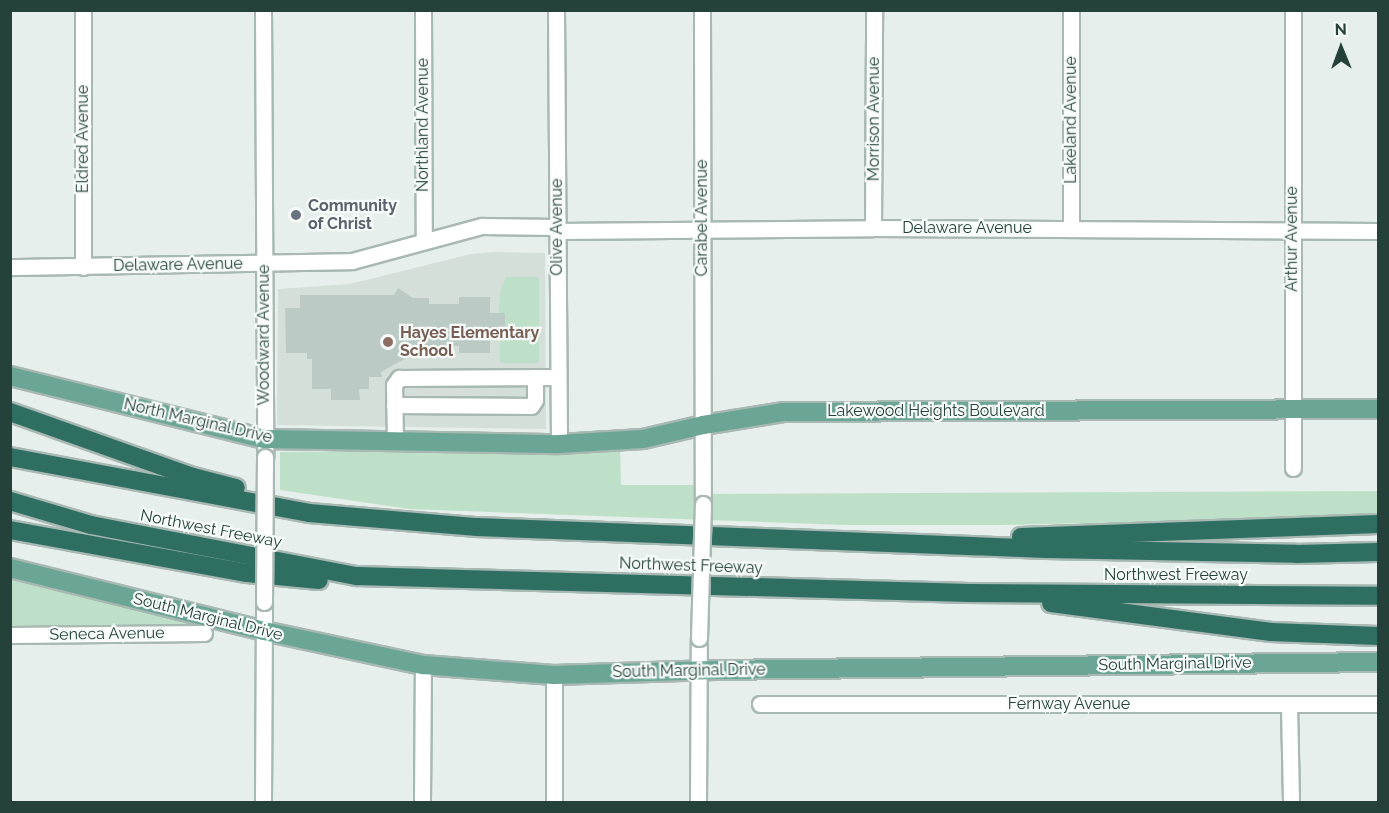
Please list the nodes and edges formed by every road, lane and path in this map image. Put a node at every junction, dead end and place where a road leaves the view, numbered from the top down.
1 (83, 10) edge
2 (263, 10) edge
3 (423, 10) edge
4 (556, 10) edge
5 (702, 10) edge
6 (874, 10) edge
7 (1071, 10) edge
8 (1293, 10) edge
9 (873, 228) junction
10 (556, 229) junction
11 (1071, 229) junction
12 (1292, 229) junction
13 (702, 231) junction
14 (1378, 231) edge
15 (424, 240) junction
16 (264, 264) junction
17 (10, 267) edge
18 (83, 267) junction
19 (10, 376) edge
20 (535, 377) junction
21 (558, 377) junction
22 (394, 405) junction
23 (1378, 409) edge
24 (1293, 410) junction
25 (10, 412) edge
26 (703, 424) junction
27 (395, 441) junction
28 (496, 443) joint
29 (559, 444) junction
30 (265, 448) junction
31 (10, 457) edge
32 (1293, 468) dead end
33 (10, 501) edge
34 (1378, 524) edge
35 (477, 528) junction
36 (10, 530) edge
37 (869, 542) junction
38 (1378, 552) edge
39 (10, 568) edge
40 (357, 576) junction
41 (969, 593) junction
42 (1378, 596) edge
43 (264, 631) junction
44 (204, 633) dead end
45 (10, 635) edge
46 (1378, 636) edge
47 (1378, 662) edge
48 (423, 664) junction
49 (699, 670) junction
50 (554, 675) junction
51 (760, 704) dead end
52 (1378, 704) edge
53 (1289, 705) junction
54 (263, 802) edge
55 (422, 802) edge
56 (554, 802) edge
57 (698, 802) edge
58 (1291, 802) edge

1 - 18 street, Eldred Avenue
2 - 16 street, Woodward Avenue
3 - 15 street, Northland Avenue
4 - 10 street, Olive Avenue
5 - 13 street, Carabel Avenue
6 - 9 street, Morrison Avenue
7 - 11 street, Lakeland Avenue
8 - 12 street, Arthur Avenue
9 - 11 street, Delaware Avenue
9 - 13 street, Delaware Avenue
10 - 13 street, Delaware Avenue
10 - 15 street, Delaware Avenue
10 - 21 street, Olive Avenue
11 - 12 street, Delaware Avenue
12 - 14 street, Delaware Avenue
12 - 24 street, Arthur Avenue
13 - 26 street, Carabel Avenue
15 - 16 street, Delaware Avenue
16 - 18 street, Delaware Avenue
16 - 30 street, Woodward Avenue
17 - 18 street, Delaware Avenue
19 - 30 main road, North Marginal Drive
20 - 21 street
20 - 22 street
20 - 22 street
21 - 29 street, Olive Avenue
22 - 27 street
23 - 24 main road, Lakewood Heights Boulevard
24 - 26 main road, Lakewood Heights Boulevard
24 - 32 street, Arthur Avenue
25 - 35 highway
26 - 29 main road, Lakewood Heights Boulevard
26 - 49 street, Carabel Avenue, bridge
27 - 28 main road, North Marginal Drive
27 - 30 main road, North Marginal Drive
28 - 29 main road, Lakewood Heights Boulevard
30 - 43 street, Woodward Avenue, bridge
31 - 35 highway, Northwest Freeway
33 - 40 highway, Northwest Freeway
34 - 37 highway
35 - 37 highway, Northwest Freeway
36 - 40 highway
37 - 38 highway, Northwest Freeway
39 - 43 main road, South Marginal Drive
40 - 41 highway, Northwest Freeway
41 - 42 highway, Northwest Freeway
41 - 46 highway
43 - 48 main road, South Marginal Drive
43 - 54 street, Woodward Avenue
44 - 45 street, Seneca Avenue
47 - 49 main road, South Marginal Drive
48 - 50 main road, South Marginal Drive
48 - 55 street
49 - 50 main road, South Marginal Drive
49 - 57 street, Carabel Avenue
50 - 56 street
51 - 53 street, Fernway Avenue
52 - 53 street, Fernway Avenue
53 - 58 street

